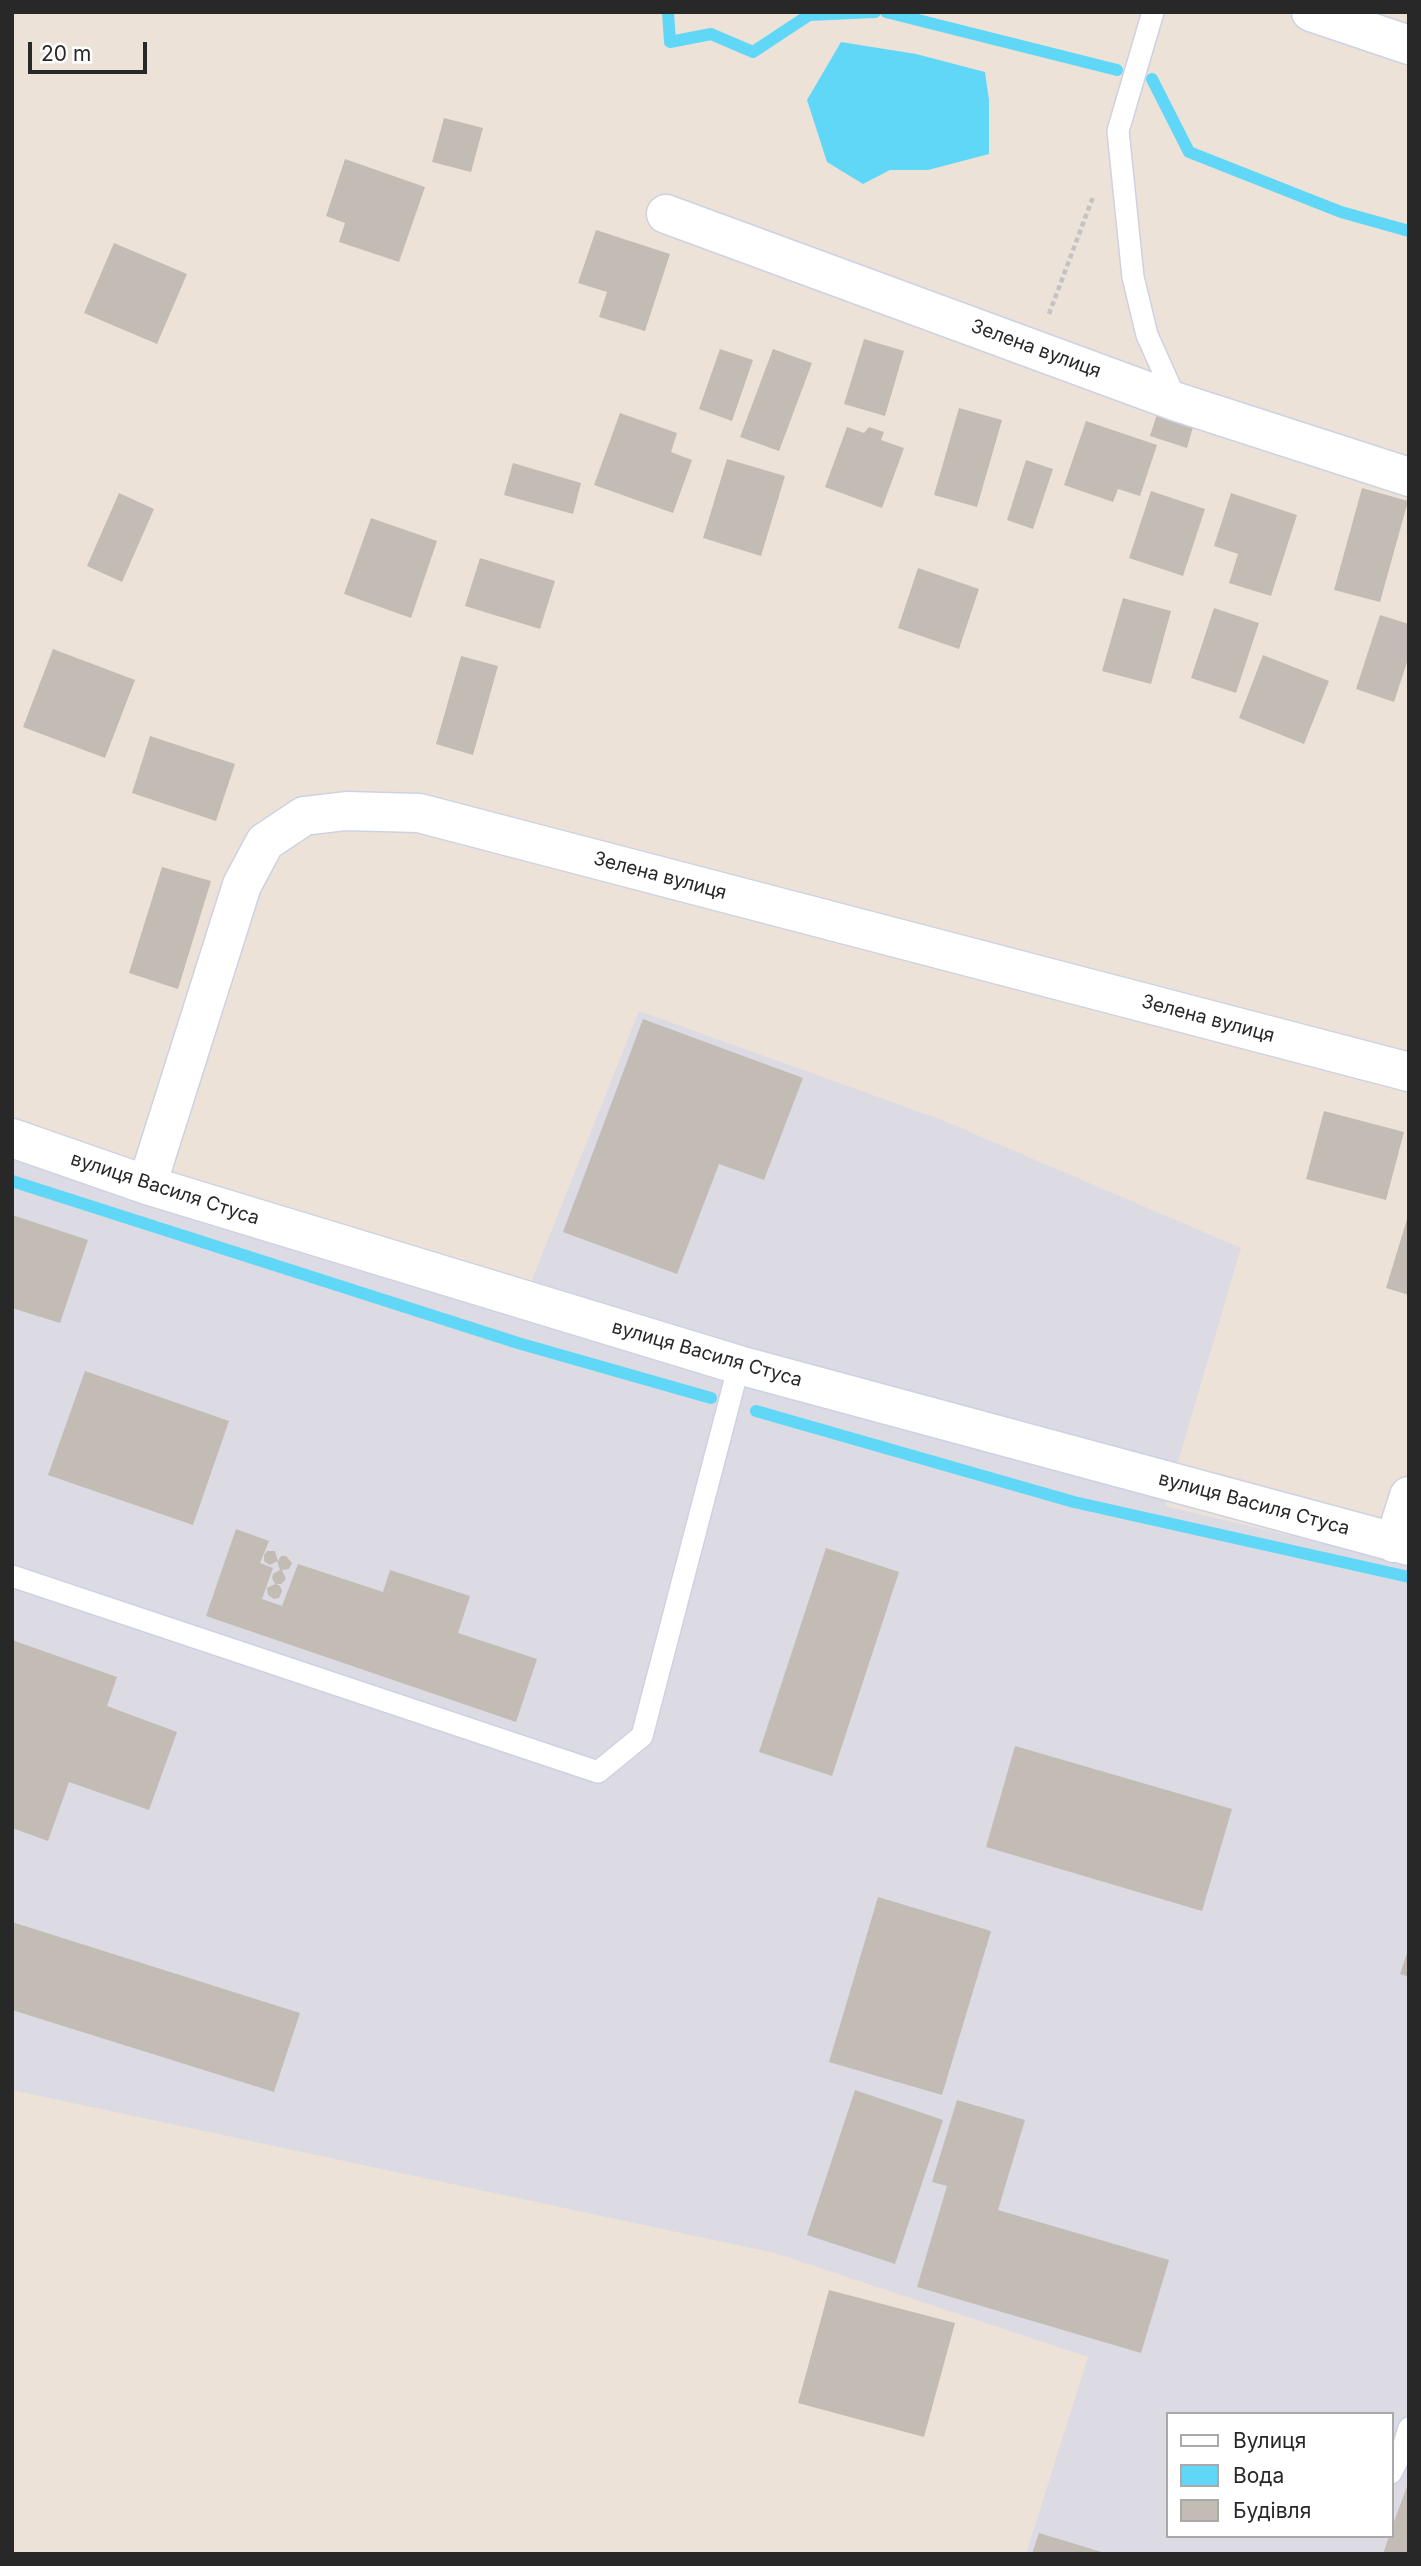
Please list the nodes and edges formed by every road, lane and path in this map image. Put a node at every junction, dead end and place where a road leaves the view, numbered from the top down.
1 (1153, 12) edge
2 (1311, 12) edge
3 (1409, 45) edge
4 (1093, 195) dead end
5 (666, 214) dead end
6 (1035, 349) junction
7 (1177, 402) junction
8 (1409, 477) edge
9 (1409, 1072) edge
10 (12, 1138) edge
11 (147, 1185) junction
12 (739, 1365) junction
13 (1409, 1496) edge
14 (1401, 1544) edge
15 (12, 1576) edge
16 (1409, 2428) edge
17 (1393, 2469) edge

1 - 7 lane
2 - 3 street
4 - 6 path
5 - 6 street, Зелена вулиця
6 - 7 street, Зелена вулиця
7 - 8 street, Зелена вулиця
9 - 11 street, Зелена вулиця
10 - 11 street, вулиця Василя Стуса
11 - 12 street, вулиця Василя Стуса
12 - 14 street, вулиця Василя Стуса
12 - 15 lane
13 - 14 street
16 - 17 lane

